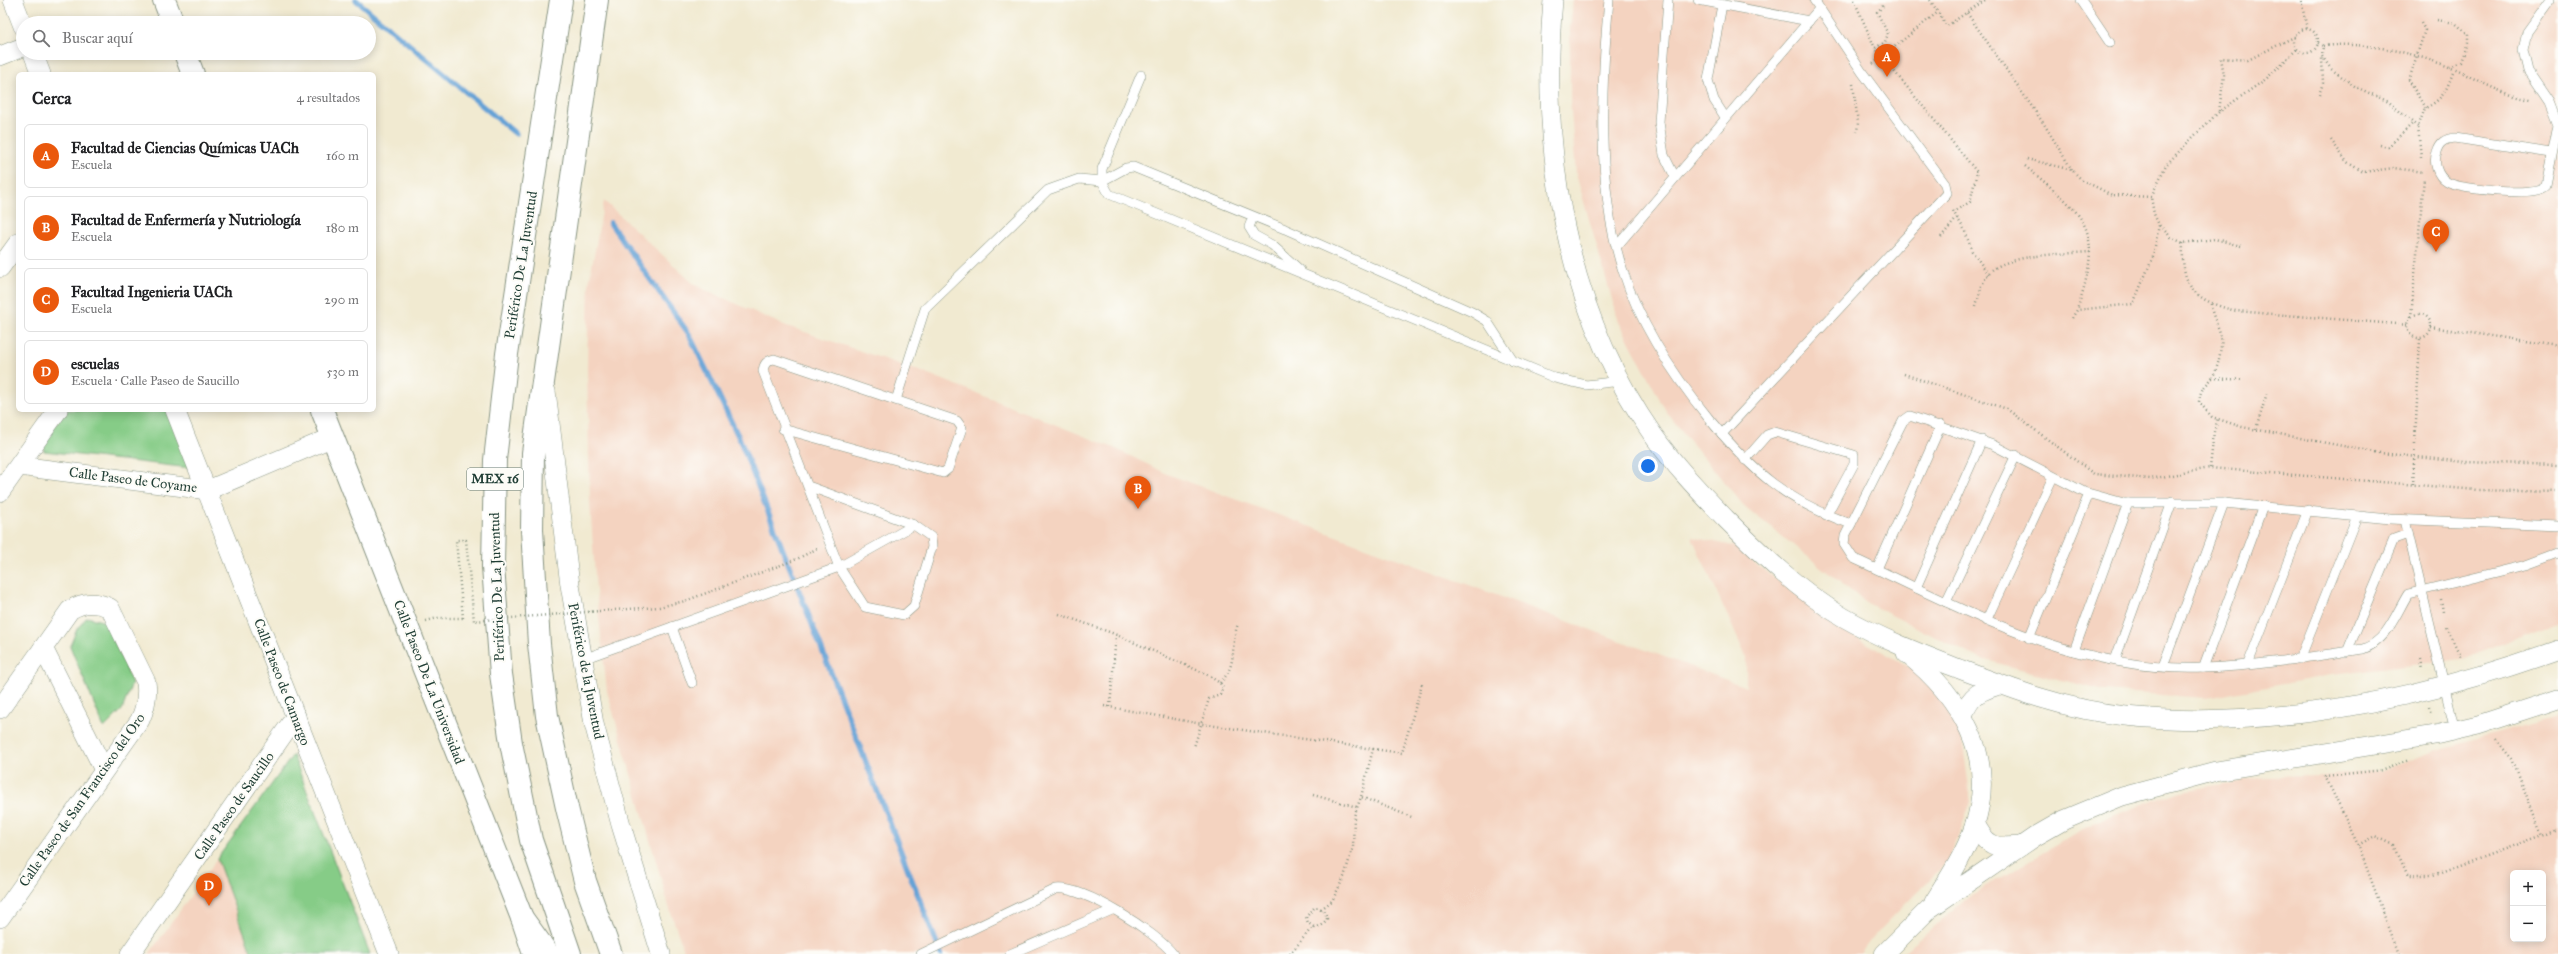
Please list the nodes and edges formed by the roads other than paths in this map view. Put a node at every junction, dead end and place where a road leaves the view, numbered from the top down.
1 (13, 0) edge
2 (164, 0) edge
3 (560, 0) edge
4 (597, 0) edge
5 (1553, 0) edge
6 (1608, 0) edge
7 (1668, 0) edge
8 (1698, 0) edge
9 (1814, 0) edge
10 (2081, 0) edge
11 (2550, 0) edge
12 (1722, 5) junction
13 (1820, 9) junction
14 (19, 16) edge
15 (170, 16) edge
16 (1809, 21) junction
17 (2110, 43) dead end
18 (16, 50) edge
19 (0, 56) edge
20 (36, 60) edge
21 (187, 60) edge
22 (40, 72) edge
23 (192, 72) edge
24 (1140, 76) dead end
25 (1725, 117) junction
26 (2551, 153) junction
27 (1675, 177) junction
28 (1102, 181) junction
29 (1253, 217) junction
30 (16, 246) edge
31 (1616, 246) junction
32 (0, 268) edge
33 (1306, 276) junction
34 (1513, 361) junction
35 (545, 380) junction
36 (1621, 381) junction
37 (896, 400) junction
38 (57, 412) edge
39 (176, 412) edge
40 (323, 412) edge
41 (1941, 425) junction
42 (784, 429) junction
43 (1722, 434) junction
44 (333, 437) junction
45 (1982, 440) junction
46 (2016, 455) junction
47 (1745, 460) junction
48 (19, 466) junction
49 (2054, 477) junction
50 (808, 486) junction
51 (208, 490) junction
52 (0, 492) edge
53 (2089, 494) junction
54 (2172, 502) junction
55 (2128, 503) junction
56 (2224, 503) junction
57 (2263, 506) junction
58 (2308, 510) junction
59 (1826, 516) junction
60 (2357, 516) junction
61 (2405, 520) junction
62 (914, 524) junction
63 (1851, 524) junction
64 (2558, 526) edge
65 (2408, 534) junction
66 (2558, 553) edge
67 (838, 566) junction
68 (1877, 569) junction
69 (1916, 588) junction
70 (2421, 590) junction
71 (1946, 602) junction
72 (1986, 621) junction
73 (672, 627) junction
74 (2029, 638) junction
75 (1896, 645) junction
76 (43, 648) junction
77 (2558, 650) edge
78 (2074, 651) junction
79 (2347, 652) junction
80 (583, 659) junction
81 (2300, 659) junction
82 (2115, 660) junction
83 (2248, 664) junction
84 (2163, 666) junction
85 (2203, 668) junction
86 (692, 683) dead end
87 (2000, 685) junction
88 (2443, 685) junction
89 (2558, 699) edge
90 (0, 709) edge
91 (1963, 715) junction
92 (296, 716) junction
93 (2455, 730) junction
94 (104, 770) junction
95 (1975, 823) junction
96 (2022, 846) junction
97 (1929, 909) junction
98 (1112, 910) junction
99 (0, 918) edge
100 (522, 918) junction
101 (130, 954) edge
102 (389, 954) edge
103 (534, 954) edge
104 (548, 954) edge
105 (570, 954) edge
106 (611, 954) edge
107 (661, 954) edge
108 (922, 954) edge
109 (1010, 954) edge
110 (1173, 954) edge
111 (1884, 954) edge

1 - 14 street
2 - 15 main road
3 - 105 main road, Periférico De La Juventud / MEX 16
4 - 35 main road, MEX 16
5 - 36 street
6 - 31 lane
7 - 27 lane
8 - 12 lane
9 - 13 lane
10 - 17 lane
11 - 26 lane
12 - 16 lane
12 - 25 lane
13 - 16 lane
13 - 43 lane
16 - 25 lane
18 - 19 street
20 - 22 street
21 - 23 main road
24 - 28 lane
25 - 27 lane
26 - 26 lane
27 - 31 lane
28 - 29 lane
28 - 33 lane
28 - 37 lane
29 - 33 lane
29 - 34 lane
30 - 32 street
31 - 43 lane
33 - 34 lane
34 - 36 lane
35 - 80 street, Periférico de la Juventud
35 - 106 main road, MEX 16
36 - 75 street
37 - 42 lane
37 - 42 lane
38 - 48 street
39 - 51 street, Calle Paseo de Camargo
40 - 44 main road, Calle Paseo De La Universidad
41 - 45 lane
41 - 63 lane
41 - 68 lane
42 - 50 lane
43 - 47 lane
44 - 51 street, Calle Paseo de Coyame
44 - 100 main road, Calle Paseo De La Universidad
45 - 46 lane
45 - 69 lane
46 - 49 lane
46 - 71 lane
47 - 59 lane
47 - 59 lane
48 - 51 street, Calle Paseo de Coyame
48 - 52 street
49 - 53 lane
49 - 72 lane
50 - 62 lane
50 - 67 lane
51 - 92 street, Calle Paseo de Camargo
53 - 55 lane
53 - 74 lane
54 - 55 lane
54 - 56 lane
54 - 82 lane
55 - 78 lane
56 - 57 lane
56 - 84 lane
57 - 58 lane
57 - 85 lane
58 - 60 lane
58 - 83 lane
59 - 63 lane
60 - 61 lane
60 - 81 lane
61 - 64 lane
61 - 65 lane
62 - 67 lane
62 - 67 lane
63 - 68 lane
65 - 70 lane
65 - 79 lane
66 - 70 lane
67 - 73 lane
68 - 69 lane
69 - 71 lane
70 - 79 lane
70 - 88 lane
71 - 72 lane
72 - 74 lane
73 - 80 lane
73 - 86 lane
74 - 78 lane
75 - 87 street
75 - 91 street
76 - 90 street, Calle Paseo de San Francisco del Oro
76 - 94 street
76 - 94 street, Calle Paseo de San Francisco del Oro
77 - 88 street
78 - 82 lane
79 - 81 lane
80 - 107 street, Periférico de la Juventud
81 - 83 lane
82 - 84 lane
83 - 85 lane
84 - 85 lane
87 - 88 street
87 - 91 street
88 - 93 lane
89 - 93 street
91 - 95 street
92 - 101 street, Calle Paseo de Saucillo
92 - 102 street, Calle Paseo de Camargo
93 - 96 street
94 - 99 street, Calle Paseo de San Francisco del Oro
95 - 96 street
95 - 97 street
96 - 97 street
97 - 111 street
98 - 108 lane
98 - 109 lane
98 - 110 lane
100 - 103 main road, Calle Paseo De La Universidad
100 - 104 main road

